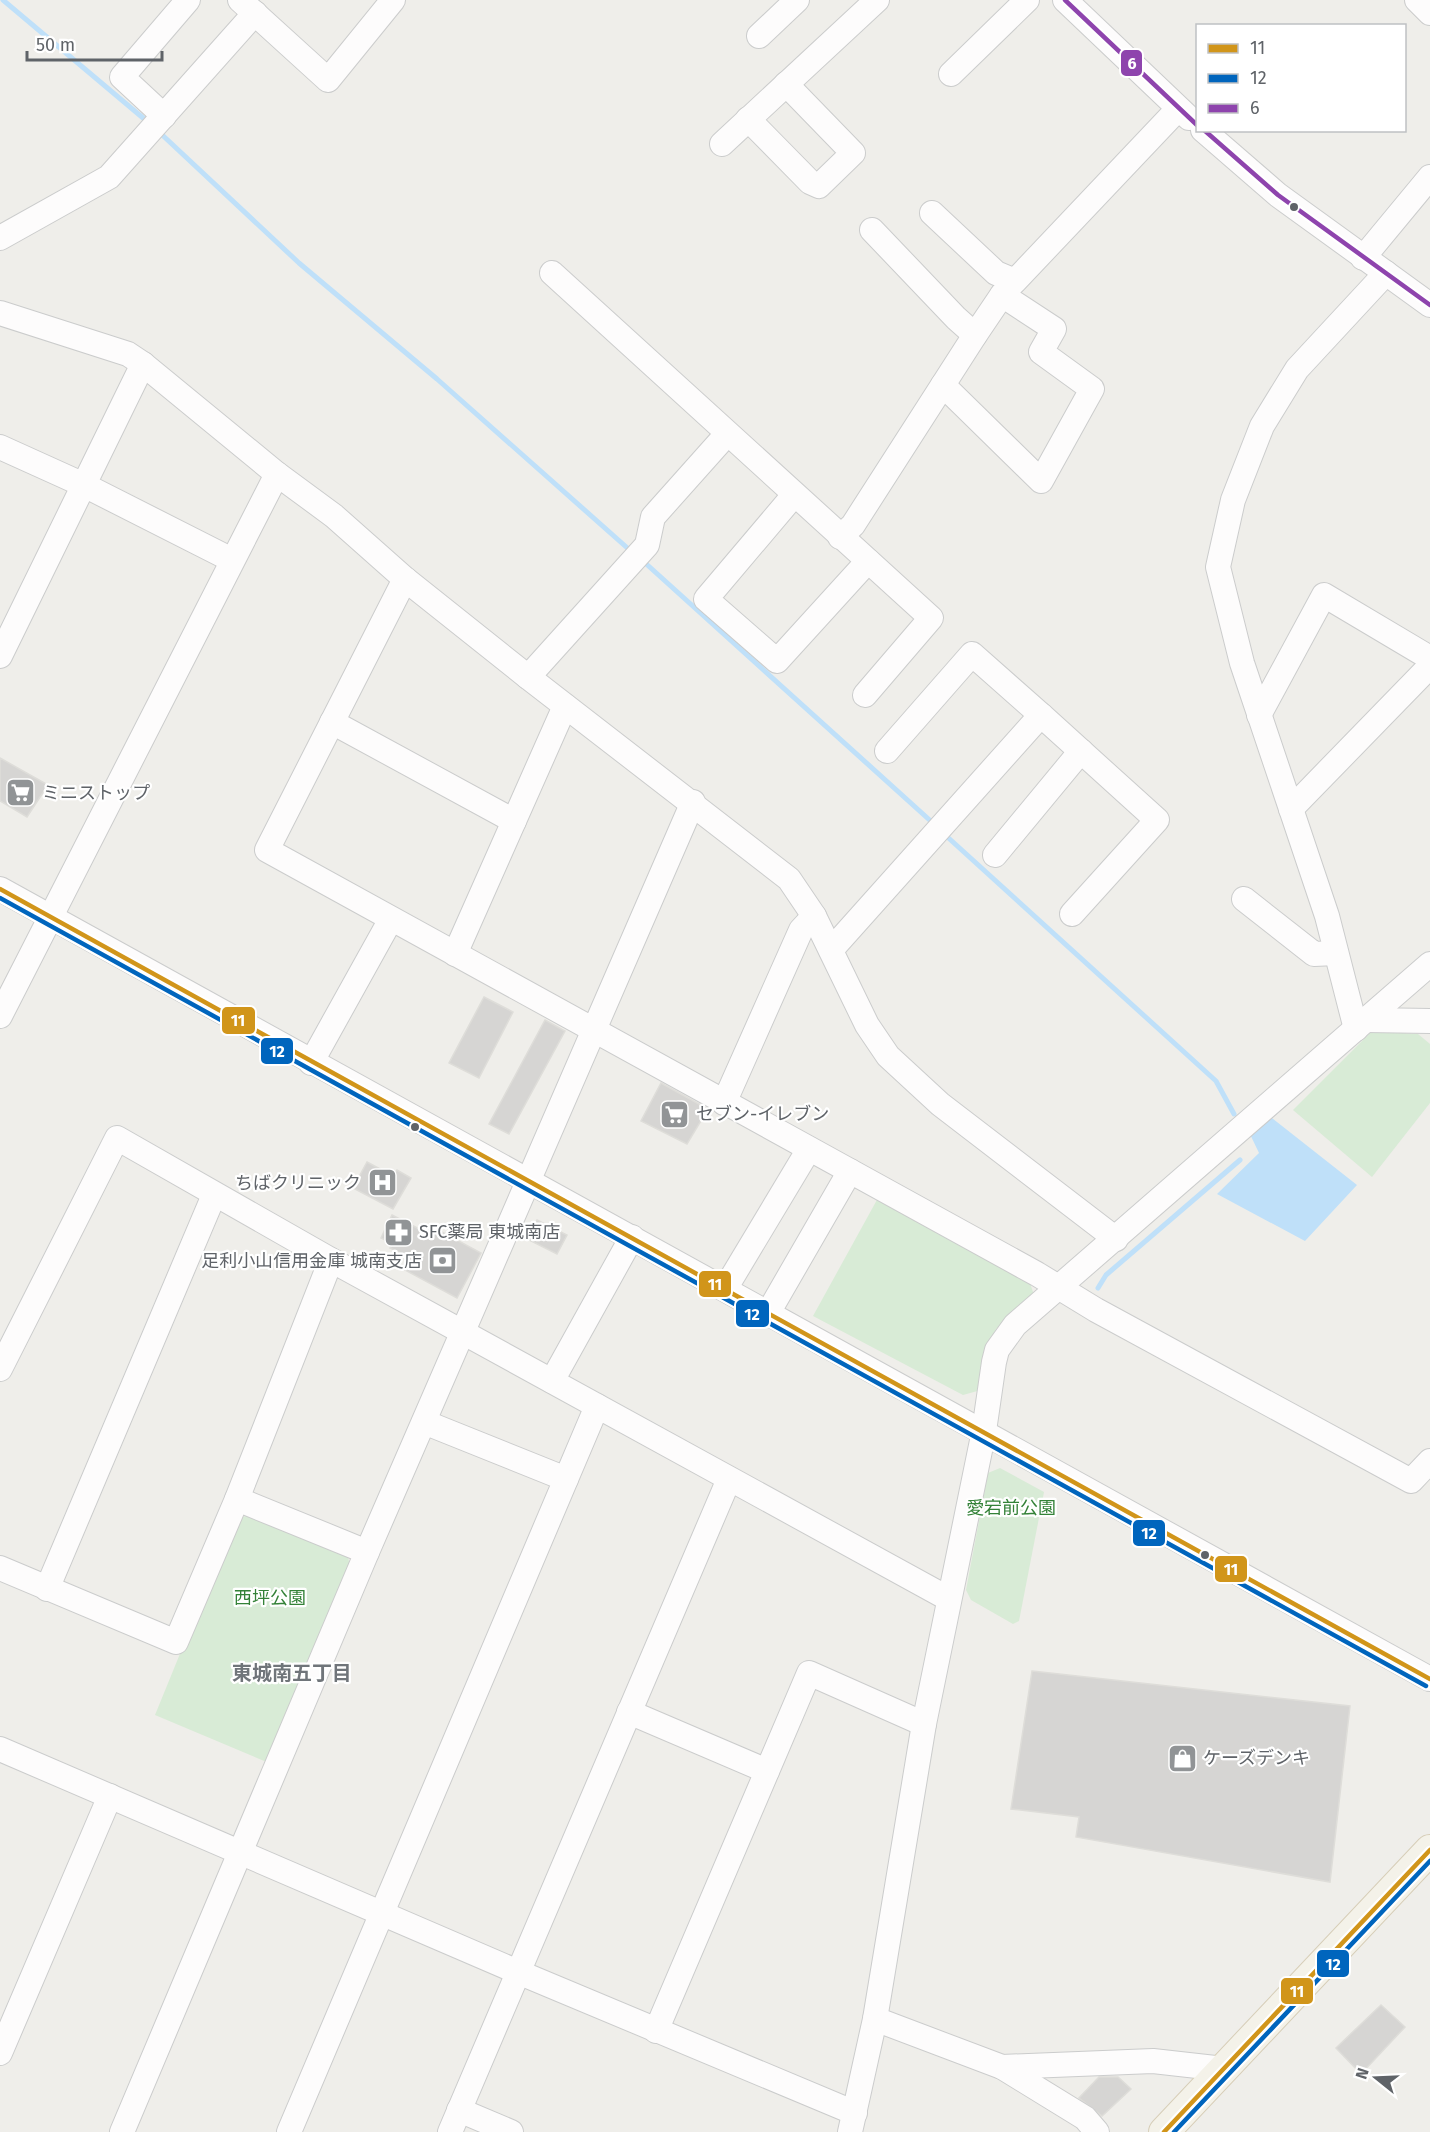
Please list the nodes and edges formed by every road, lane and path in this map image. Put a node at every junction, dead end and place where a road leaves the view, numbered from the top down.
1 (188, 0) edge
2 (392, 0) edge
3 (797, 0) edge
4 (877, 0) edge
5 (1027, 0) edge
6 (1065, 0) edge
7 (1418, 0) edge
8 (248, 7) edge
9 (1430, 13) edge
10 (759, 36) dead end
11 (951, 74) dead end
12 (786, 84) junction
13 (1178, 109) junction
14 (164, 116) junction
15 (748, 119) junction
16 (1196, 125) edge
17 (1205, 132) edge
18 (722, 144) dead end
19 (1430, 177) edge
20 (932, 213) dead end
21 (872, 230) dead end
22 (0, 238) edge
23 (1363, 258) junction
24 (552, 273) dead end
25 (1386, 273) junction
26 (1008, 288) junction
27 (1430, 305) edge
28 (0, 313) edge
29 (975, 335) junction
30 (143, 364) junction
31 (943, 384) junction
32 (727, 434) junction
33 (0, 447) edge
34 (277, 474) junction
35 (84, 485) junction
36 (794, 495) junction
37 (840, 537) junction
38 (232, 560) junction
39 (868, 561) junction
40 (405, 579) junction
41 (0, 656) edge
42 (1430, 658) edge
43 (1430, 666) edge
44 (528, 677) junction
45 (865, 695) dead end
46 (565, 706) junction
47 (1041, 715) junction
48 (1259, 715) junction
49 (332, 722) junction
50 (887, 751) dead end
51 (1081, 751) junction
52 (693, 802) junction
53 (1291, 810) junction
54 (514, 821) junction
55 (995, 855) dead end
56 (0, 889) edge
57 (1244, 899) dead end
58 (1072, 914) dead end
59 (814, 916) junction
60 (50, 917) junction
61 (391, 919) junction
62 (831, 950) junction
63 (1336, 953) junction
64 (454, 954) junction
65 (1430, 964) edge
66 (0, 1016) edge
67 (1430, 1021) edge
68 (1362, 1024) junction
69 (593, 1028) junction
70 (311, 1063) junction
71 (724, 1103) junction
72 (809, 1149) junction
73 (850, 1171) junction
74 (528, 1180) junction
75 (214, 1194) junction
76 (632, 1237) junction
77 (1116, 1239) junction
78 (331, 1260) junction
79 (1058, 1287) junction
80 (725, 1289) junction
81 (768, 1313) junction
82 (463, 1331) junction
83 (0, 1369) edge
84 (552, 1381) junction
85 (597, 1406) junction
86 (424, 1422) junction
87 (984, 1431) junction
88 (1430, 1461) edge
89 (566, 1479) junction
90 (729, 1479) junction
91 (237, 1499) junction
92 (368, 1552) junction
93 (0, 1568) edge
94 (47, 1589) junction
95 (949, 1599) junction
96 (1430, 1679) edge
97 (629, 1713) junction
98 (924, 1724) junction
99 (0, 1749) edge
100 (767, 1771) junction
101 (110, 1796) junction
102 (1430, 1850) edge
103 (242, 1853) junction
104 (382, 1912) junction
105 (518, 1972) junction
106 (875, 2019) junction
107 (656, 2031) junction
108 (0, 2053) edge
109 (1002, 2067) junction
110 (1224, 2069) junction
111 (454, 2121) edge
112 (852, 2123) edge
113 (122, 2132) edge
114 (289, 2132) edge
115 (511, 2132) edge
116 (1097, 2132) edge
117 (1164, 2132) edge

1 - 14 street
2 - 8 street
3 - 10 street
4 - 12 street
5 - 11 street
6 - 13 street
7 - 9 street
8 - 14 street
12 - 15 street
12 - 15 street
13 - 16 street
13 - 26 street
14 - 22 street
15 - 18 street
17 - 23 street
19 - 23 street
20 - 26 street
21 - 29 street
23 - 25 street
24 - 32 street
25 - 27 street
25 - 48 street
26 - 29 street
26 - 31 street
28 - 30 street
29 - 31 street
30 - 34 street
30 - 35 street
31 - 37 street
32 - 36 street
32 - 44 street
33 - 35 street
34 - 38 street
34 - 40 street
35 - 38 street
35 - 41 street
36 - 37 street
36 - 39 street
37 - 39 street
38 - 60 street
39 - 45 street
40 - 44 street
40 - 49 street
42 - 48 street
43 - 53 street
44 - 46 street
46 - 52 street
46 - 54 street
47 - 50 street
47 - 51 street
47 - 62 street
48 - 53 street
49 - 54 street
49 - 61 street
51 - 55 street
51 - 58 street
52 - 59 street
52 - 69 street
53 - 63 street
54 - 64 street
56 - 60 street
57 - 63 street
59 - 62 street
59 - 71 street
60 - 66 street
60 - 70 street
61 - 64 street
61 - 70 street
62 - 77 street
63 - 68 street
64 - 69 street
65 - 68 street
67 - 68 street
68 - 77 street
69 - 71 street
69 - 74 street
70 - 74 street
71 - 72 street
72 - 73 street
72 - 80 street
73 - 79 street
73 - 81 street
74 - 76 street
74 - 82 street
75 - 78 street
75 - 83 street
75 - 94 street
76 - 80 street
76 - 84 street
77 - 79 street
78 - 82 street
78 - 91 street
79 - 87 street
79 - 88 street
80 - 81 street
81 - 87 street
82 - 84 street
82 - 86 street
84 - 85 street
85 - 89 street
85 - 90 street
86 - 89 street
86 - 92 street
87 - 95 street
87 - 96 street
89 - 104 street
90 - 95 street
90 - 97 street
91 - 92 street
91 - 94 street
92 - 103 street
93 - 94 street
95 - 98 street
97 - 100 street
97 - 105 street
98 - 100 street
98 - 106 street
99 - 101 street
100 - 107 street
101 - 103 street
101 - 108 street
102 - 110 main road
103 - 104 street
103 - 113 street
104 - 105 street
104 - 114 street
105 - 107 street
105 - 111 street
106 - 109 street
106 - 112 street
107 - 112 street
109 - 110 street
109 - 116 street
110 - 117 main road
111 - 115 street

